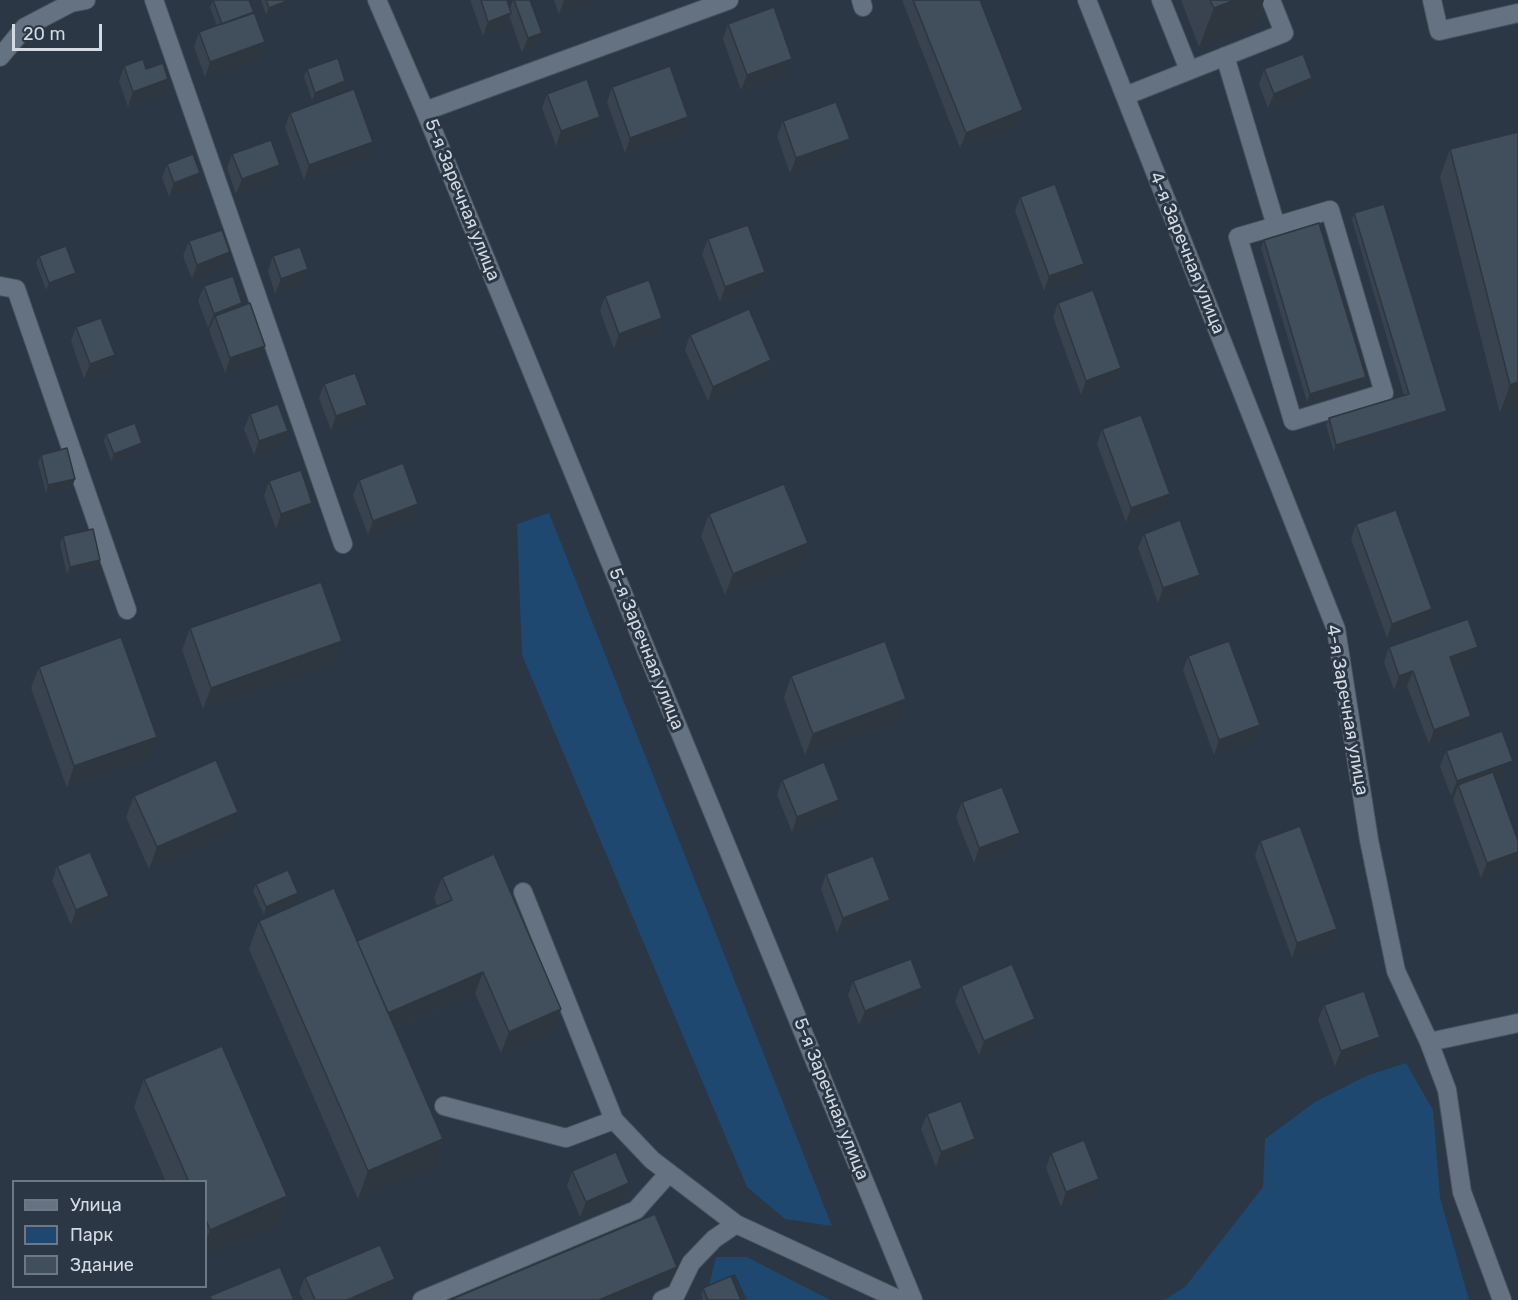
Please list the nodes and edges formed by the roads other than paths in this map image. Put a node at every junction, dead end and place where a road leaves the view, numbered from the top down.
1 (154, 0) edge
2 (377, 0) edge
3 (729, 0) edge
4 (1087, 0) edge
5 (1161, 0) edge
6 (1271, 0) edge
7 (1432, 0) edge
8 (76, 1) edge
9 (1518, 13) edge
10 (0, 57) edge
11 (1225, 57) junction
12 (1189, 70) junction
13 (1125, 96) junction
14 (425, 111) junction
15 (1276, 226) junction
16 (0, 286) edge
17 (343, 544) dead end
18 (127, 610) dead end
19 (523, 892) dead end
20 (1518, 1023) edge
21 (1429, 1042) junction
22 (444, 1106) dead end
23 (614, 1120) junction
24 (669, 1173) junction
25 (736, 1224) junction
26 (672, 1298) edge
27 (422, 1300) edge
28 (900, 1300) edge
29 (913, 1300) edge
30 (1502, 1300) edge

1 - 17 street
2 - 14 street, 5-я Заречная улица
3 - 14 street
4 - 13 street, 4-я Заречная улица
5 - 12 street
6 - 11 street
7 - 9 street
8 - 10 street
11 - 12 street
11 - 15 street
12 - 13 street
13 - 21 street, 4-я Заречная улица
14 - 29 street, 5-я Заречная улица
15 - 15 street
16 - 18 street
19 - 23 street
20 - 21 street
21 - 30 street, 4-я Заречная улица
22 - 23 street
23 - 24 street
24 - 25 street
24 - 27 street
25 - 26 street
25 - 28 street

